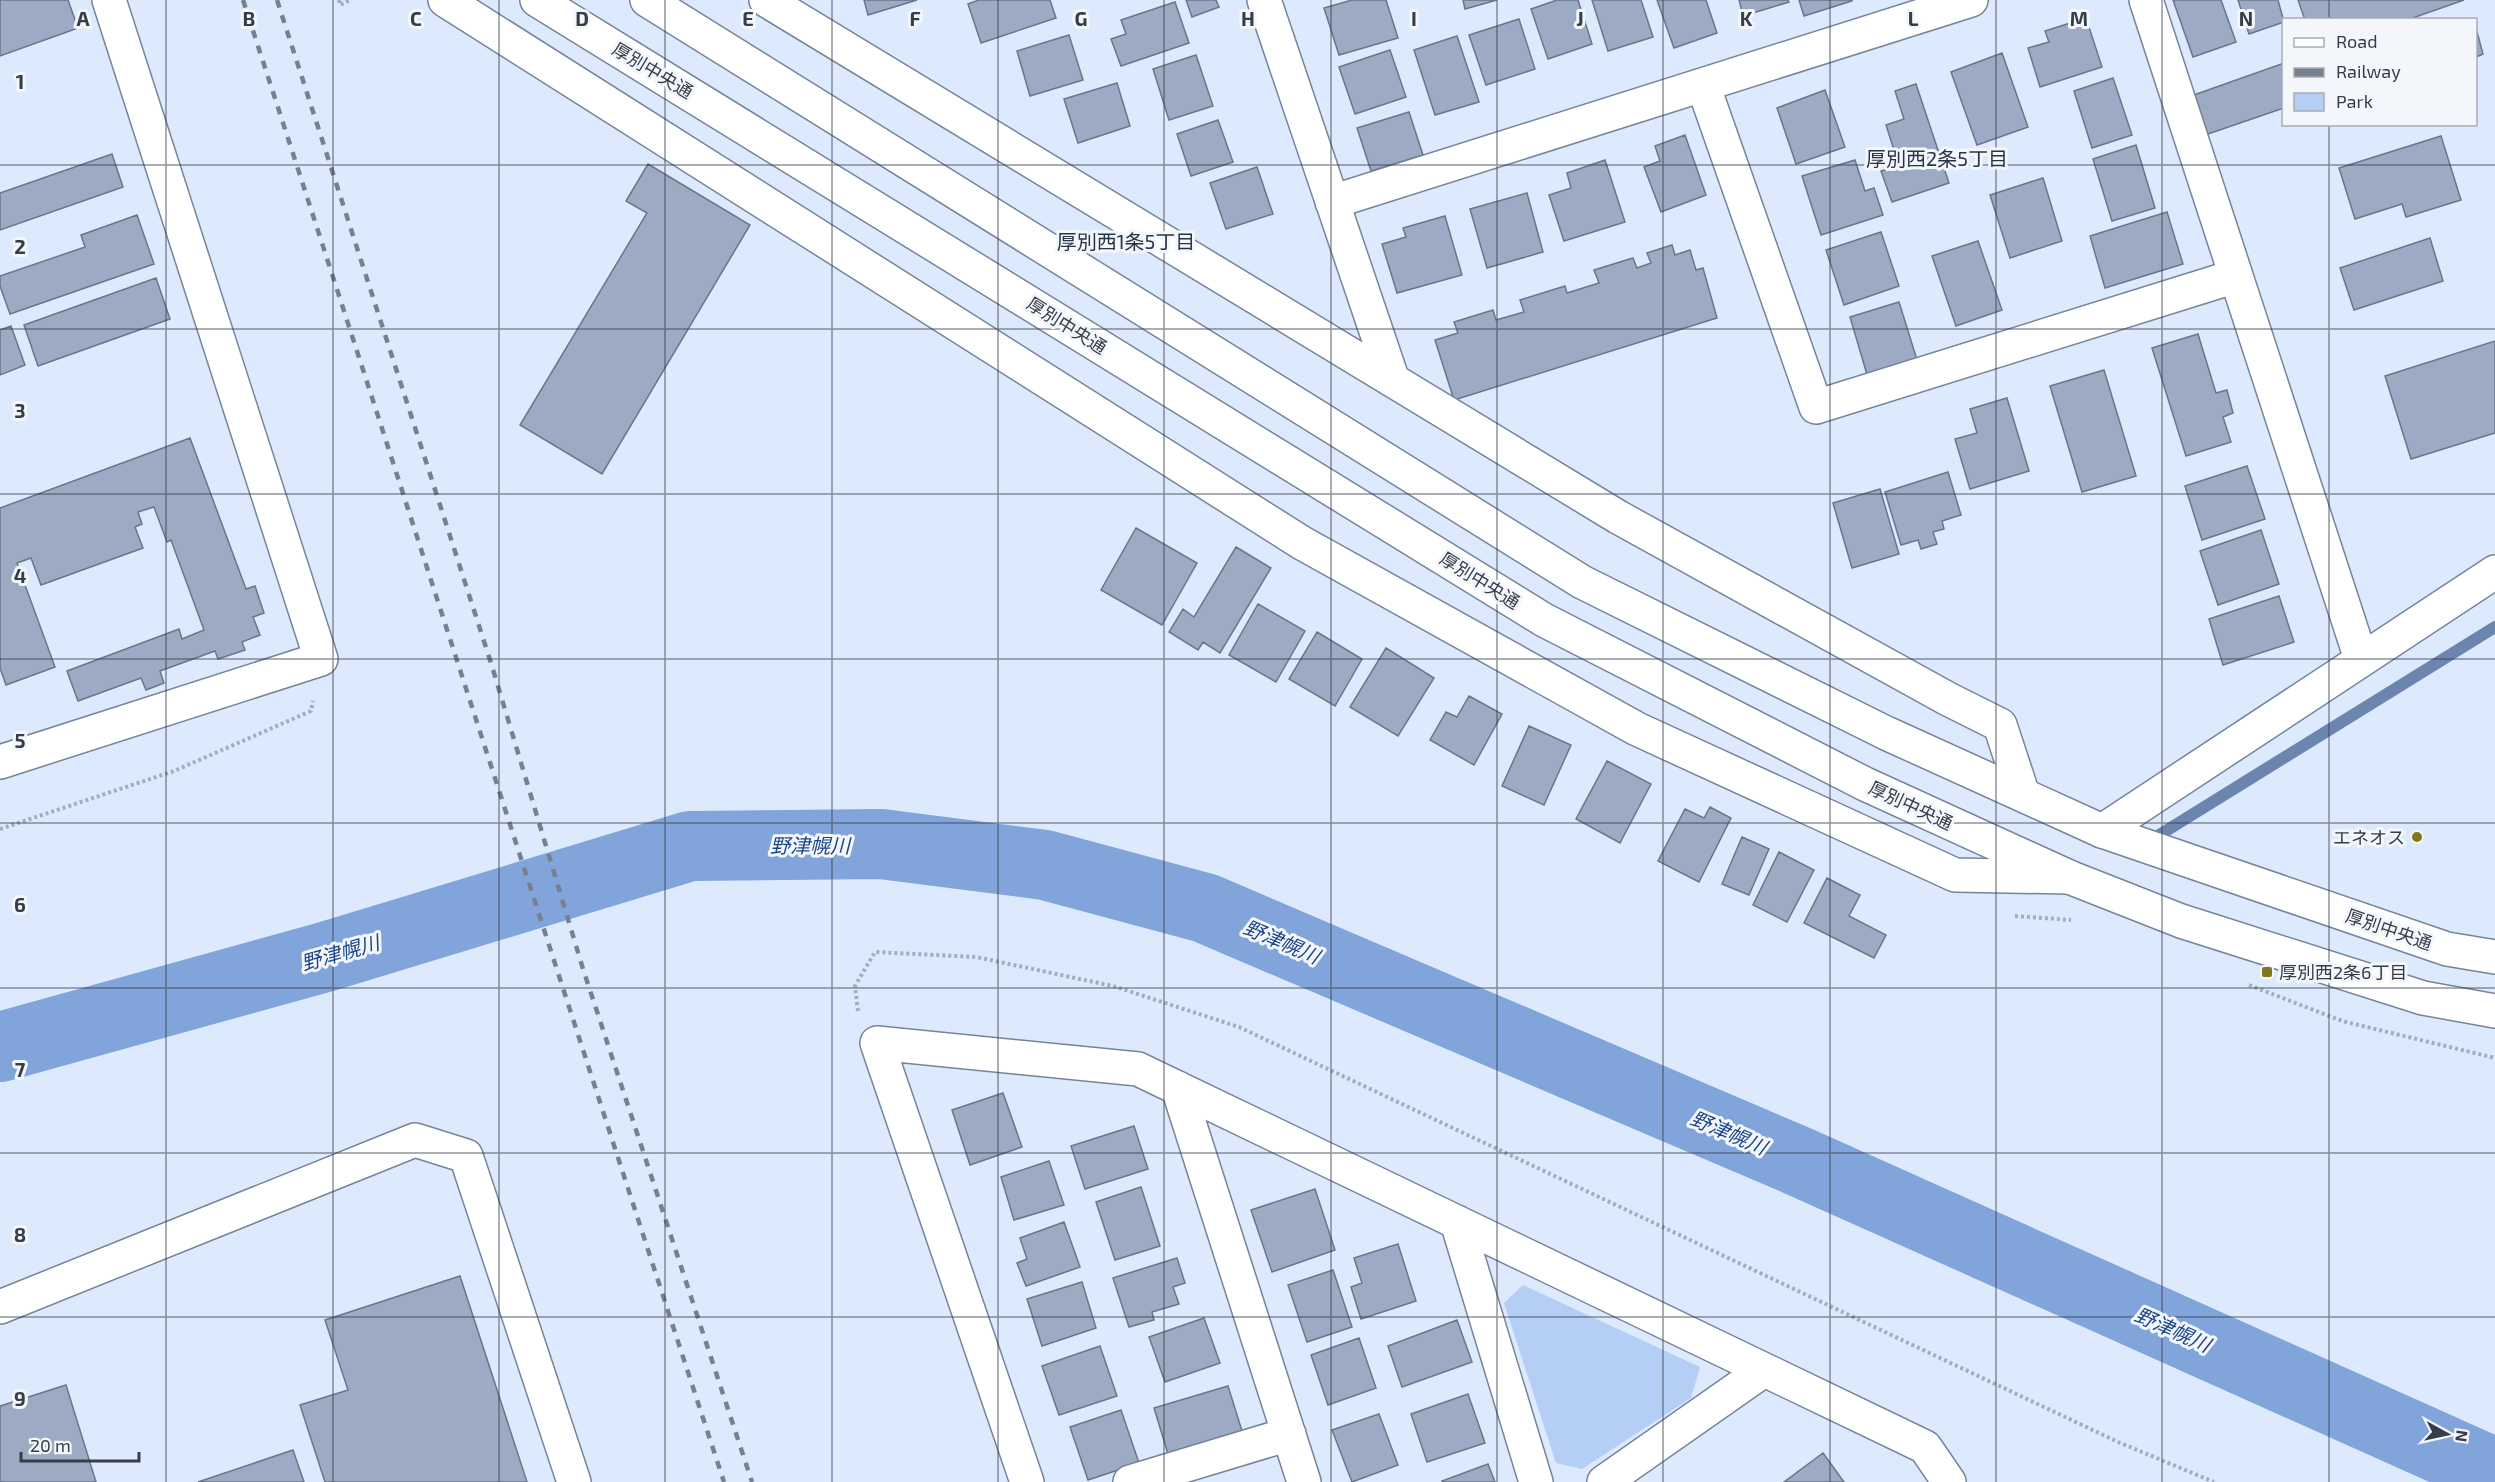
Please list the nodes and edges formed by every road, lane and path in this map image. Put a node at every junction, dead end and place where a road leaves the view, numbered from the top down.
1 (108, 0) edge
2 (339, 0) edge
3 (350, 0) edge
4 (445, 0) edge
5 (537, 0) edge
6 (647, 0) edge
7 (766, 0) edge
8 (1264, 0) edge
9 (1971, 0) edge
10 (2146, 0) edge
11 (1703, 85) junction
12 (1332, 202) junction
13 (2236, 276) junction
14 (1392, 378) junction
15 (2495, 572) edge
16 (321, 659) junction
17 (2361, 659) junction
18 (0, 762) edge
19 (2023, 795) junction
20 (0, 830) edge
21 (2102, 831) junction
22 (2069, 877) junction
23 (2495, 957) edge
24 (2495, 1011) edge
25 (877, 1043) junction
26 (1178, 1088) junction
27 (1457, 1222) junction
28 (0, 1307) edge
29 (1764, 1370) junction
30 (1289, 1434) junction
31 (574, 1482) edge
32 (1027, 1482) edge
33 (1130, 1482) edge
34 (1304, 1482) edge
35 (1536, 1482) edge
36 (1604, 1482) edge
37 (1948, 1482) edge
38 (2214, 1482) edge

1 - 16 street
2 - 3 path
4 - 22 street
5 - 22 street, 厚別中央通
6 - 19 street, 厚別中央通
7 - 14 street
8 - 12 street
9 - 11 street
10 - 13 street
11 - 12 street
11 - 13 street
12 - 14 street
13 - 17 street
14 - 19 street
15 - 17 street
16 - 18 street
16 - 20 path
17 - 21 street
19 - 21 street, 厚別中央通
21 - 23 street, 厚別中央通
22 - 24 street, 厚別中央通
25 - 26 street
25 - 32 street
25 - 38 path
26 - 27 street
26 - 30 street
27 - 29 street
27 - 35 street
28 - 31 street
29 - 36 street
29 - 37 street
30 - 33 street
30 - 34 street

